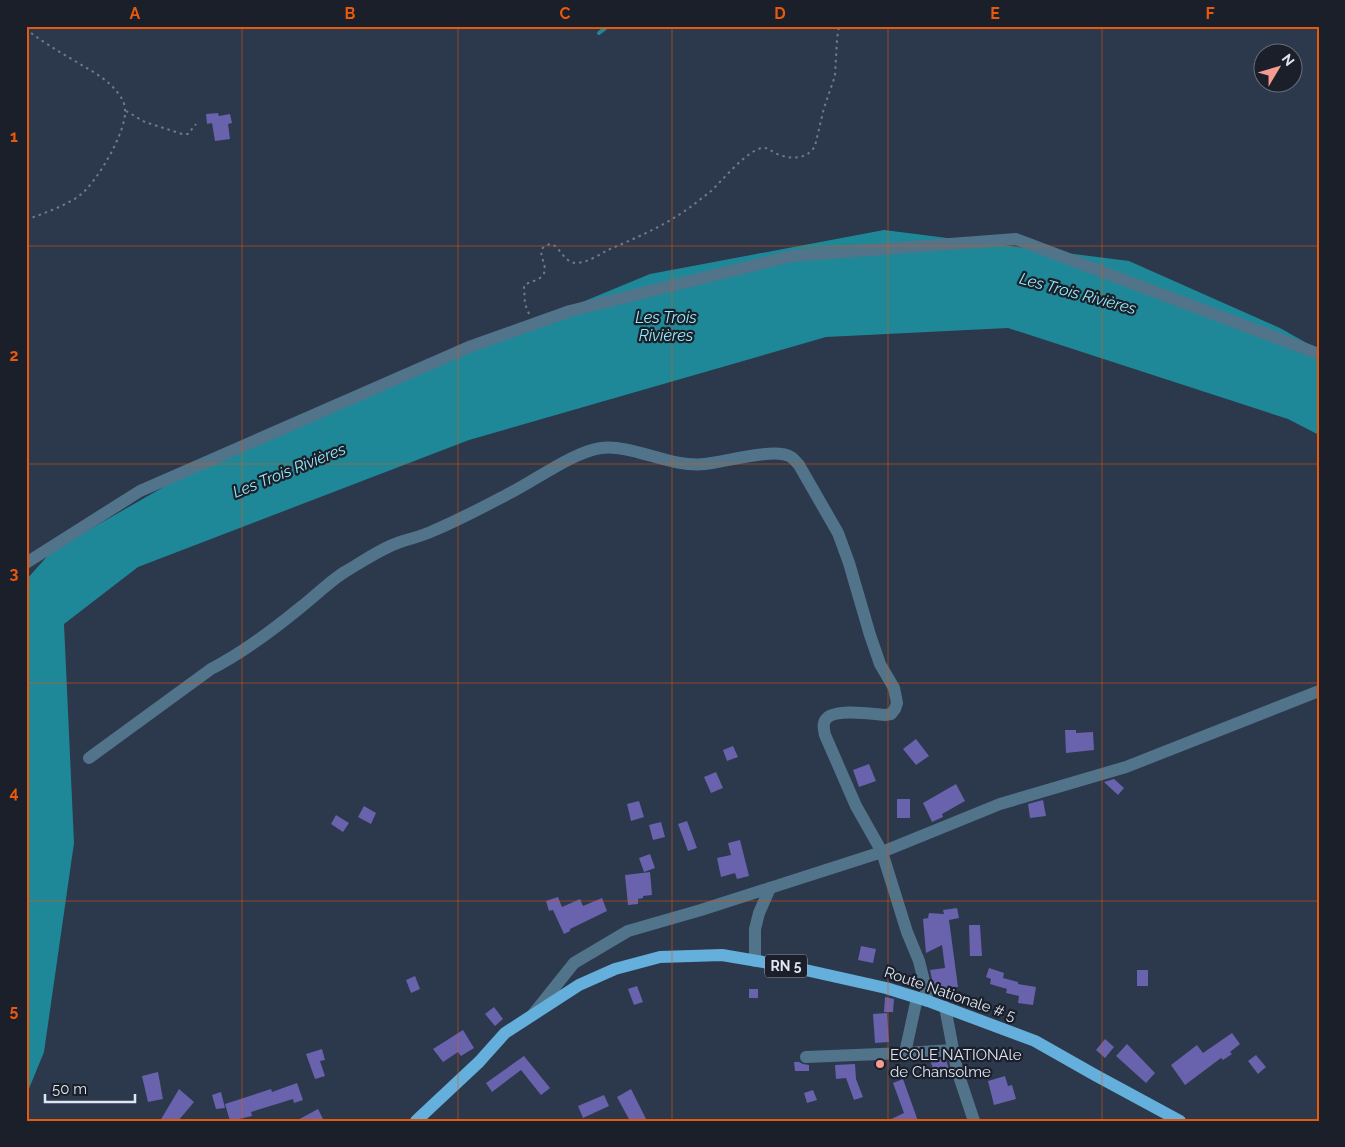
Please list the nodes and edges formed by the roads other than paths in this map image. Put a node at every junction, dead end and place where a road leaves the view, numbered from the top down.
1 (1319, 354) edge
2 (26, 563) edge
3 (1319, 691) edge
4 (89, 758) dead end
5 (882, 852) junction
6 (770, 888) junction
7 (755, 961) junction
8 (922, 999) junction
9 (945, 1007) junction
10 (534, 1013) junction
11 (953, 1050) junction
12 (905, 1053) junction
13 (806, 1057) dead end
14 (416, 1121) edge
15 (974, 1121) edge
16 (1180, 1121) edge

1 - 2 street
3 - 5 street
4 - 5 street
5 - 6 street
5 - 8 street
6 - 7 street
6 - 10 street
7 - 8 main road, Route Nationale # 5 / RN 5
7 - 10 main road, Route Nationale # 5 / RN 5
8 - 9 main road, Route Nationale # 5 / RN 5
8 - 12 street
9 - 11 street
9 - 16 main road, Route Nationale # 5 / RN 5
10 - 14 main road, Route Nationale # 5 / RN 5
11 - 12 street
11 - 15 street
12 - 13 street

